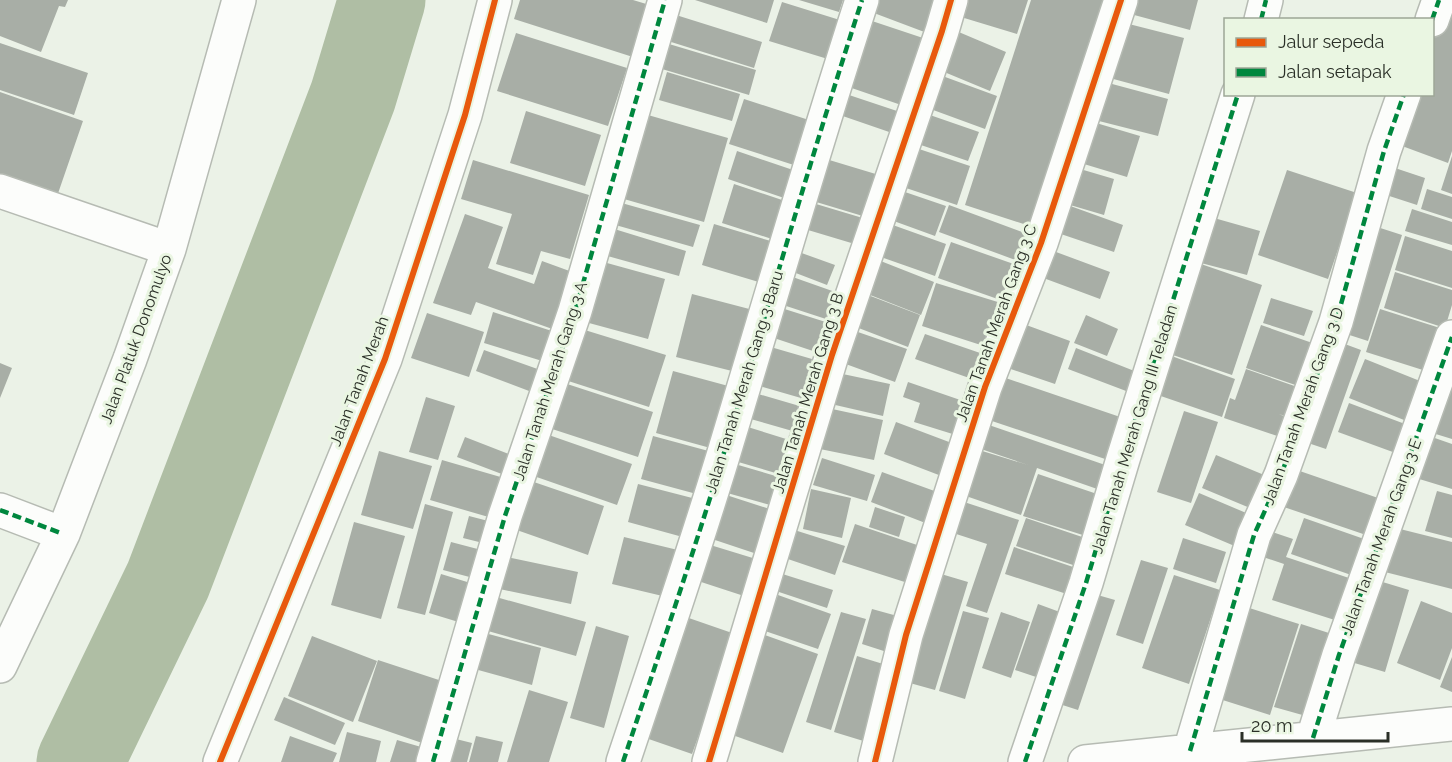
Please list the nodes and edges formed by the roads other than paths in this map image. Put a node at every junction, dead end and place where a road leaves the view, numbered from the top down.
1 (239, 0) edge
2 (495, 0) edge
3 (665, 0) edge
4 (862, 0) edge
5 (951, 0) edge
6 (1121, 0) edge
7 (1266, 0) edge
8 (1439, 0) edge
9 (1262, 18) edge
10 (1433, 18) edge
11 (1237, 96) edge
12 (1403, 96) edge
13 (0, 191) edge
14 (169, 249) junction
15 (1452, 337) edge
16 (0, 510) edge
17 (63, 534) junction
18 (0, 666) edge
19 (1452, 724) edge
20 (1313, 738) junction
21 (1190, 751) junction
22 (220, 762) edge
23 (433, 762) edge
24 (623, 762) edge
25 (709, 762) edge
26 (874, 762) edge
27 (1026, 762) edge
28 (1085, 762) edge

1 - 14 street, Jalan Platuk Donomulyo
2 - 22 street, Jalan Tanah Merah
3 - 23 street, Jalan Tanah Merah Gang 3 A
4 - 24 street, Jalan Tanah Merah Gang 3 Baru
5 - 25 street, Jalan Tanah Merah Gang 3 B
6 - 26 street, Jalan Tanah Merah Gang 3 C
7 - 9 street
8 - 10 street
11 - 27 street, Jalan Tanah Merah Gang III Teladan
12 - 21 street, Jalan Tanah Merah Gang 3 D
13 - 14 street
14 - 17 street, Jalan Platuk Donomulyo
15 - 20 street, Jalan Tanah Merah Gang 3 E
16 - 17 street
17 - 18 street, Jalan Platuk Donomulyo
19 - 20 street
20 - 21 street
21 - 28 street

